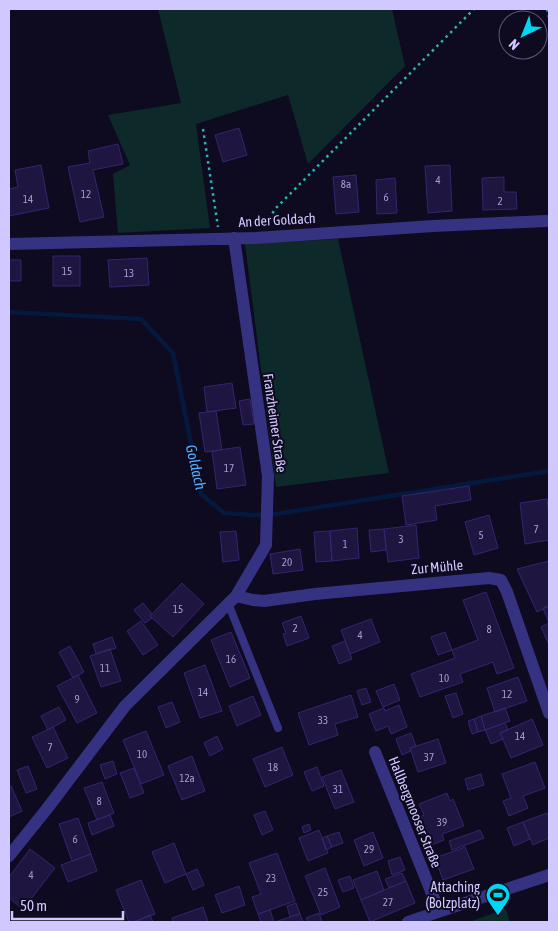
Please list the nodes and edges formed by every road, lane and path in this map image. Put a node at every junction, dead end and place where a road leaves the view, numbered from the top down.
1 (474, 9) edge
2 (547, 9) edge
3 (549, 16) edge
4 (203, 129) dead end
5 (546, 222) dead end
6 (220, 238) junction
7 (234, 238) junction
8 (256, 238) junction
9 (9, 244) edge
10 (232, 600) junction
11 (549, 713) edge
12 (278, 728) dead end
13 (375, 752) dead end
14 (9, 856) edge
15 (549, 875) edge
16 (439, 911) junction
17 (408, 922) edge

1 - 8 path
2 - 3 path
4 - 6 path
5 - 8 street, An der Goldach
6 - 7 street, An der Goldach
6 - 9 street, An der Goldach
7 - 8 street, An der Goldach
7 - 10 street, Franzheimer Straße
10 - 11 street, Zur Mühle
10 - 12 lane
10 - 14 street, Franzheimer Straße
13 - 16 street, Hallbergmooser Straße
15 - 16 street
16 - 17 street

